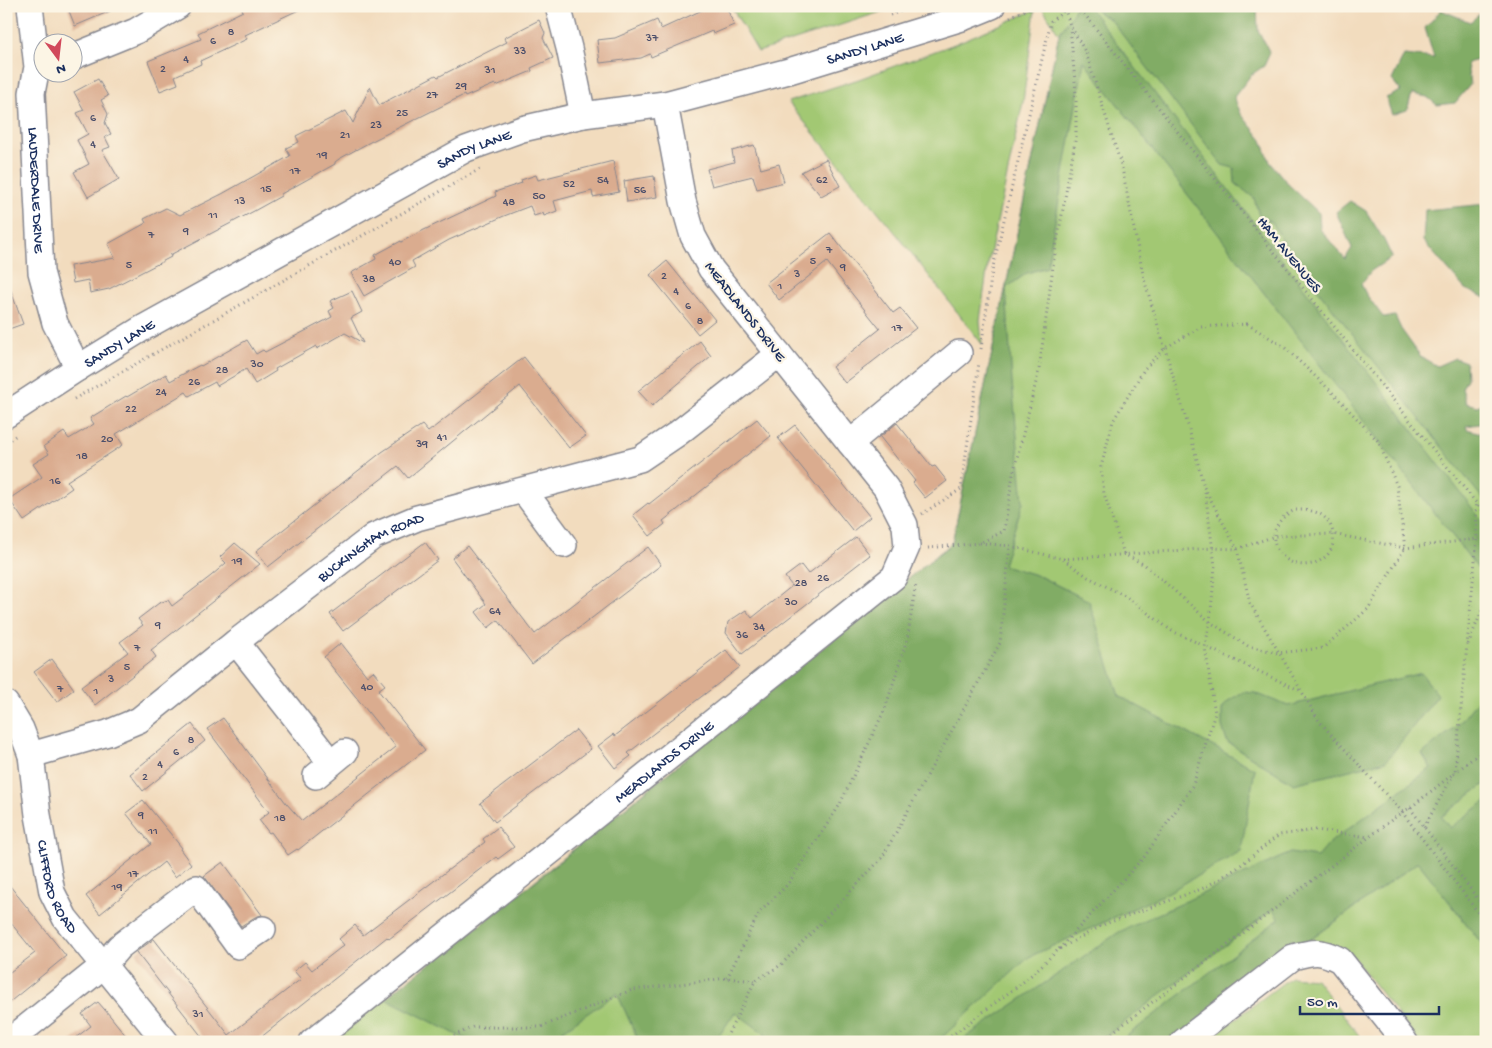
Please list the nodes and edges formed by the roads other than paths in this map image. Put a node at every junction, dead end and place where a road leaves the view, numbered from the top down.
1 (30, 6) edge
2 (178, 6) edge
3 (558, 6) edge
4 (1000, 12) edge
5 (34, 32) edge
6 (82, 54) edge
7 (35, 82) edge
8 (665, 104) junction
9 (583, 115) junction
10 (959, 353) dead end
11 (779, 354) junction
12 (78, 368) junction
13 (14, 424) edge
14 (850, 443) junction
15 (524, 490) junction
16 (564, 545) dead end
17 (236, 642) junction
18 (6, 704) edge
19 (31, 755) junction
20 (331, 764) dead end
21 (263, 929) dead end
22 (103, 966) junction
23 (8, 1042) edge
24 (166, 1042) edge
25 (312, 1042) edge
26 (1183, 1042) edge
27 (1405, 1042) edge

1 - 5 street, LAUDERDALE DRIVE
2 - 6 street
3 - 9 street
4 - 8 street, SANDY LANE
7 - 12 street, LAUDERDALE DRIVE
8 - 9 street, SANDY LANE
8 - 11 street, MEADLANDS DRIVE
9 - 12 street, SANDY LANE
10 - 14 street
11 - 14 street, MEADLANDS DRIVE
11 - 15 street, BUCKINGHAM ROAD
12 - 13 street, SANDY LANE
14 - 25 street, MEADLANDS DRIVE
15 - 16 street
15 - 17 street, BUCKINGHAM ROAD
17 - 19 street, BUCKINGHAM ROAD
17 - 20 street
18 - 19 street, CLIFFORD ROAD
19 - 22 street, CLIFFORD ROAD
21 - 22 street
22 - 23 street
22 - 24 street, CLIFFORD ROAD
26 - 27 street

